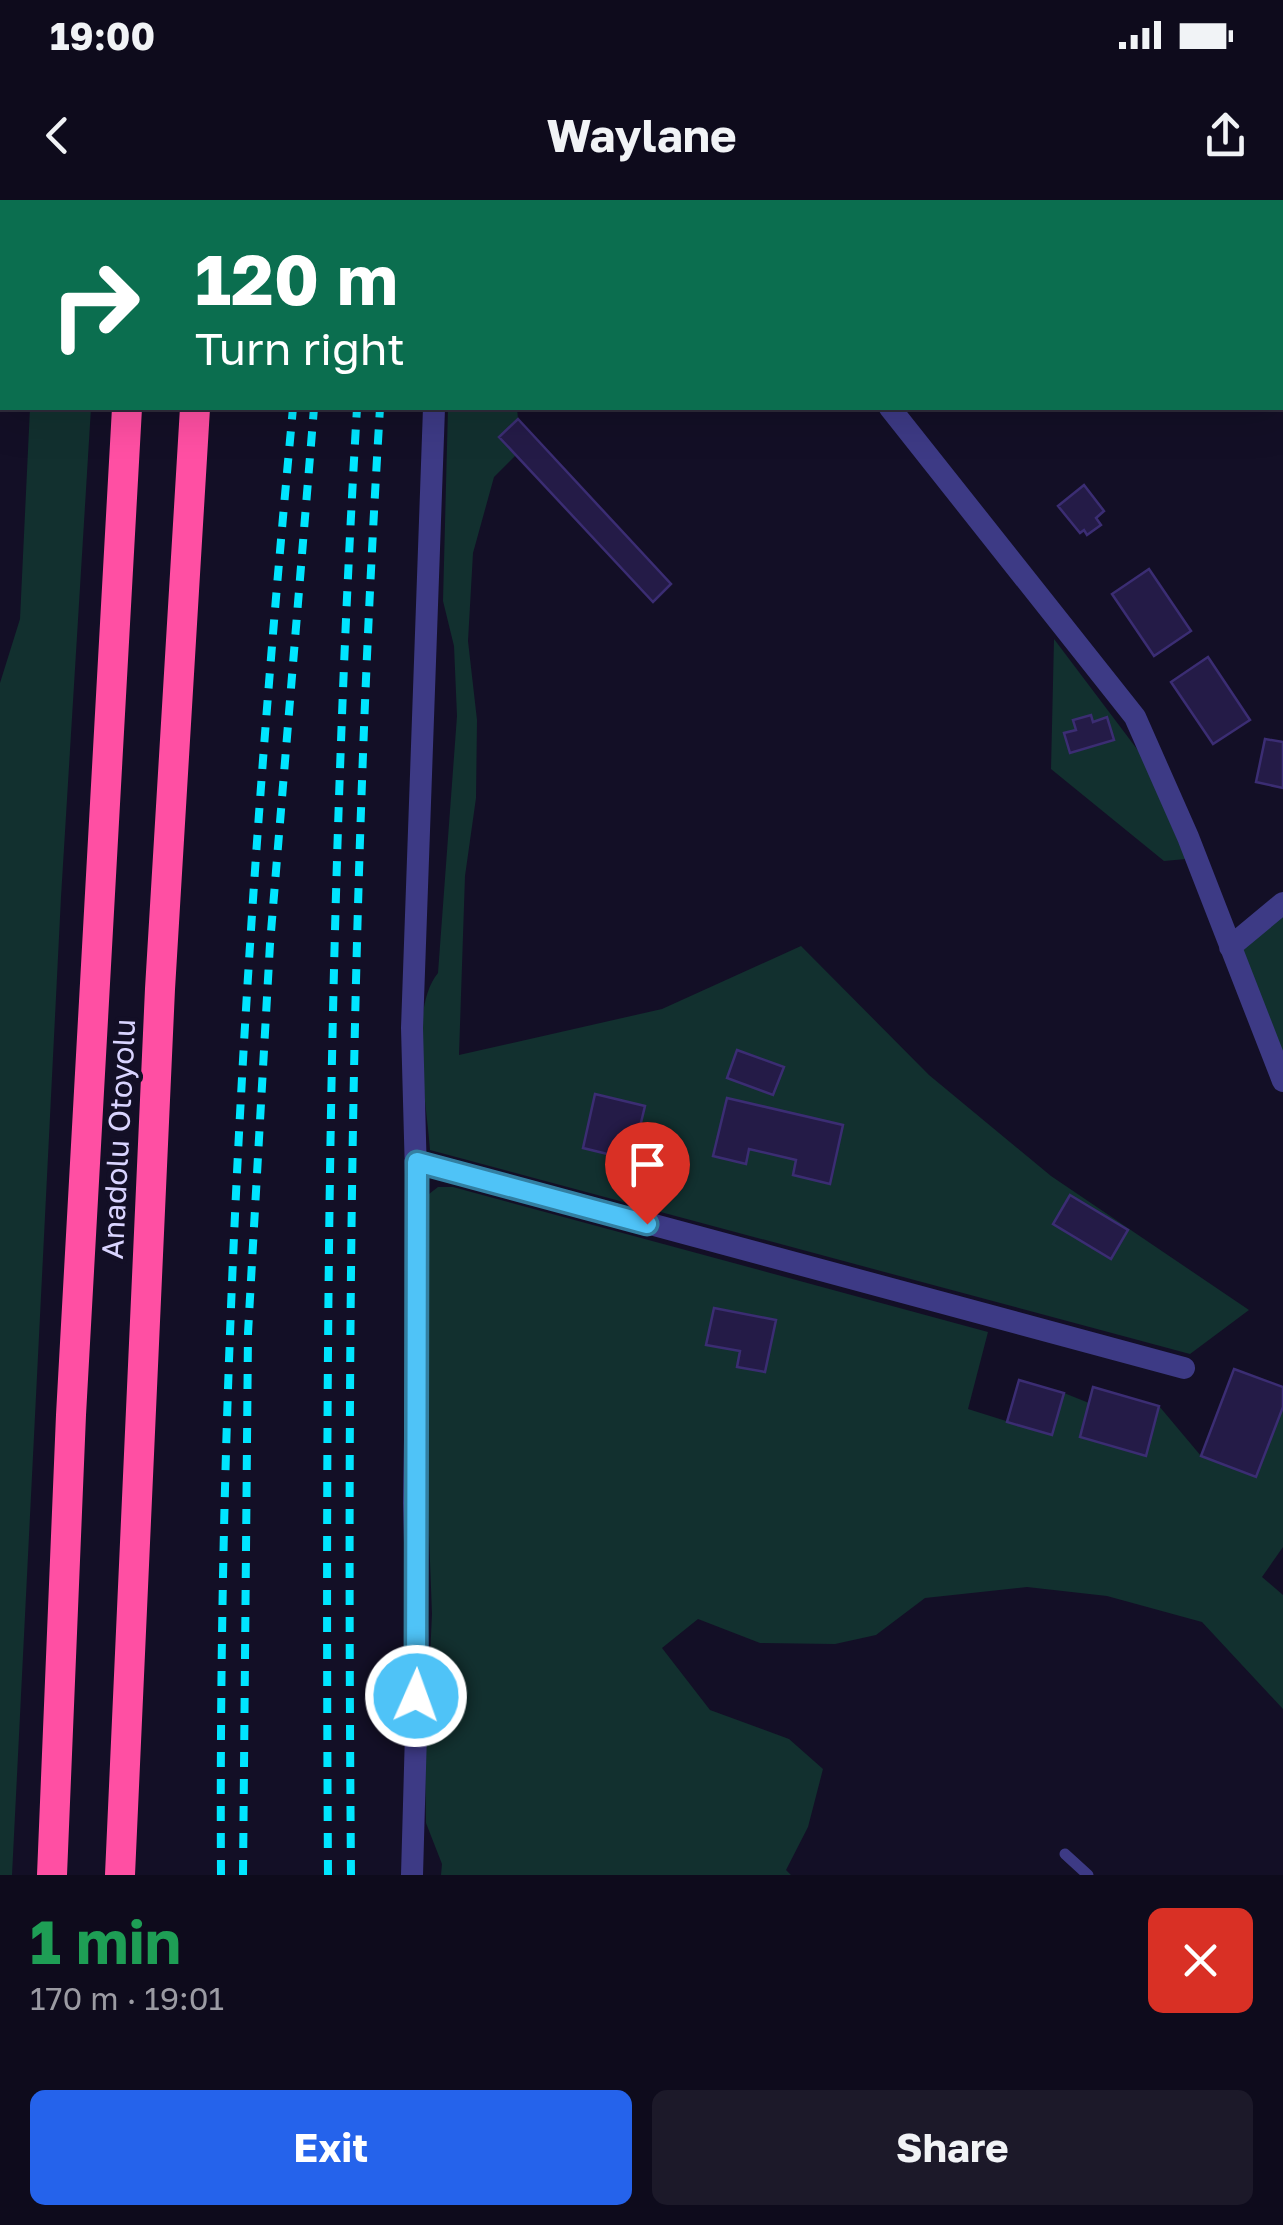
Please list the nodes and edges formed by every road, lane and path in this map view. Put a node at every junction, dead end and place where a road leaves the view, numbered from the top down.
1 (127, 410) edge
2 (195, 410) edge
3 (434, 410) edge
4 (892, 410) edge
5 (1283, 904) edge
6 (1230, 947) junction
7 (1283, 1081) edge
8 (417, 1162) junction
9 (1184, 1368) dead end
10 (1065, 1854) dead end
11 (52, 1875) edge
12 (120, 1875) edge
13 (412, 1875) edge
14 (1088, 1875) edge

1 - 11 highway, Anadolu Otoyolu
2 - 12 highway, Anadolu Otoyolu
3 - 8 street
4 - 6 street
5 - 6 street
6 - 7 street
8 - 9 street
8 - 13 street
10 - 14 lane

